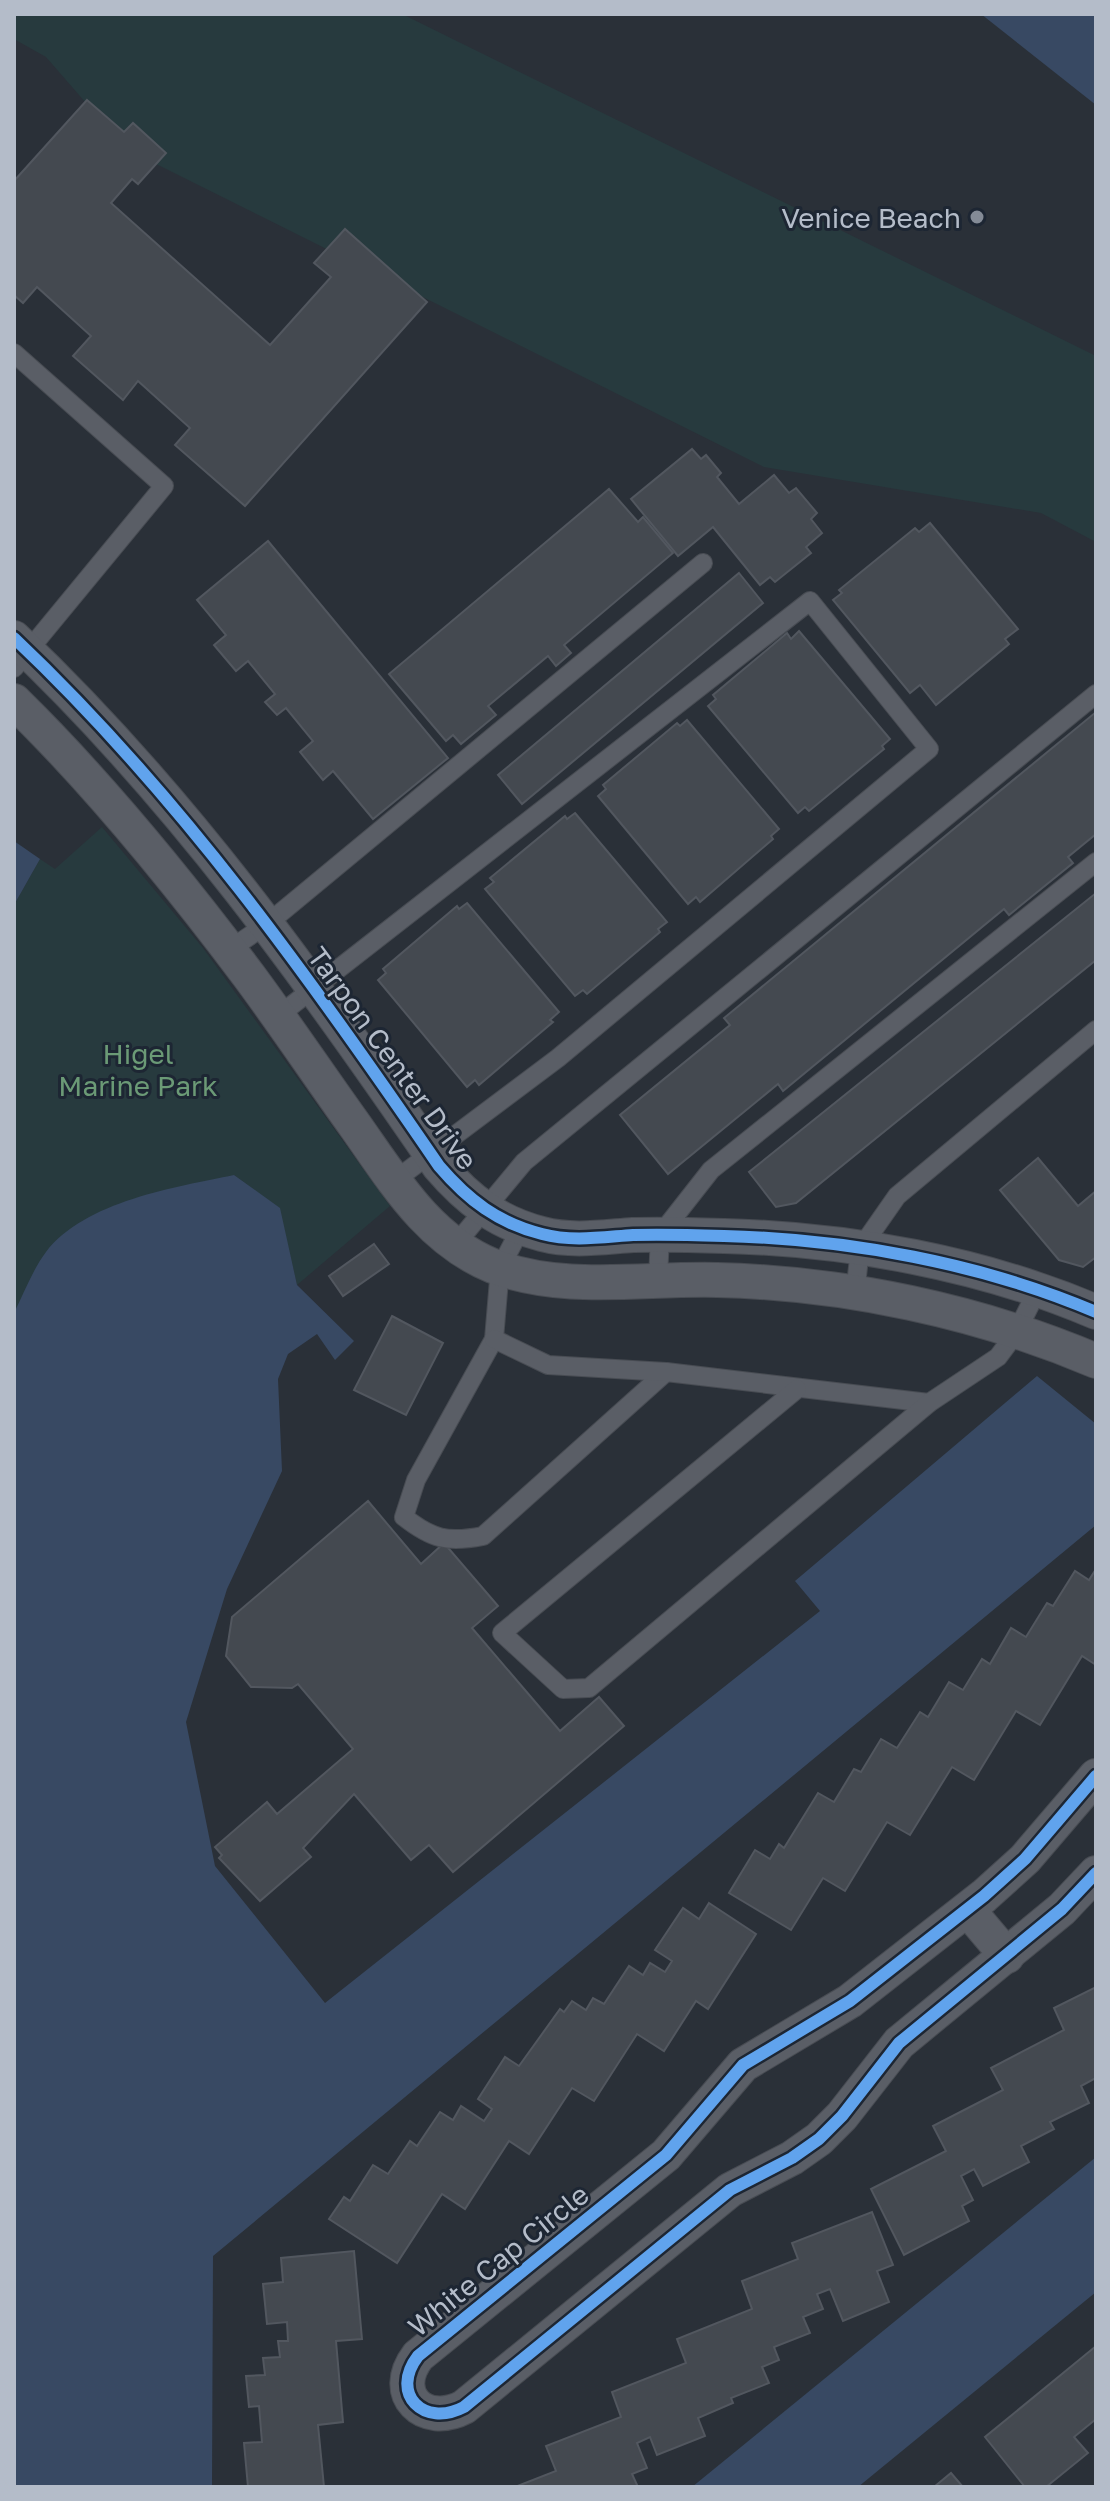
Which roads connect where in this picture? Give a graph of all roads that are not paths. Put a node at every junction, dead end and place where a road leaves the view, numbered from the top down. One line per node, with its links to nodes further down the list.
1 (14, 353): 3 (lane)
2 (703, 563): 7 (lane)
3 (19, 653): 7 (street, Tarpon Center Drive)
4 (1096, 694): 14 (lane)
5 (14, 701): 8 (street)
6 (1096, 862): 16 (lane)
7 (267, 924): 8 (lane); 9 (street, Tarpon Center Drive)
8 (229, 950): 10 (street)
9 (315, 990): 10 (lane); 12 (street, Tarpon Center Drive); 12 (lane)
10 (278, 1016): 13 (street)
11 (1096, 1030): 18 (lane)
12 (432, 1156): 13 (lane); 14 (street, Tarpon Center Drive)
13 (394, 1181): 17 (street)
14 (482, 1209): 15 (street, Tarpon Center Drive); 17 (lane)
15 (521, 1228): 16 (street, Tarpon Center Drive); 19 (lane)
16 (660, 1235): 18 (street, Tarpon Center Drive); 20 (lane)
17 (455, 1245): 19 (street)
18 (860, 1249): 21 (street, Tarpon Center Drive); 22 (lane)
19 (500, 1268): 20 (street); 25 (lane)
20 (658, 1279): 22 (street)
21 (1037, 1291): 23 (street, Tarpon Center Drive); 24 (lane)
22 (855, 1294): 24 (street)
23 (1096, 1312)
24 (1016, 1333): 26 (street); 29 (lane)
25 (494, 1339): 27 (lane); 27 (lane)
26 (1096, 1361)
27 (666, 1372): 28 (lane)
28 (797, 1389): 29 (lane); 29 (lane)
29 (929, 1403)
30 (1096, 1776): 32 (street, White Cap Circle)
31 (1096, 1873): 33 (street, White Cap Circle)
32 (968, 1910): 33 (street); 33 (street, White Cap Circle)
33 (1007, 1956)

